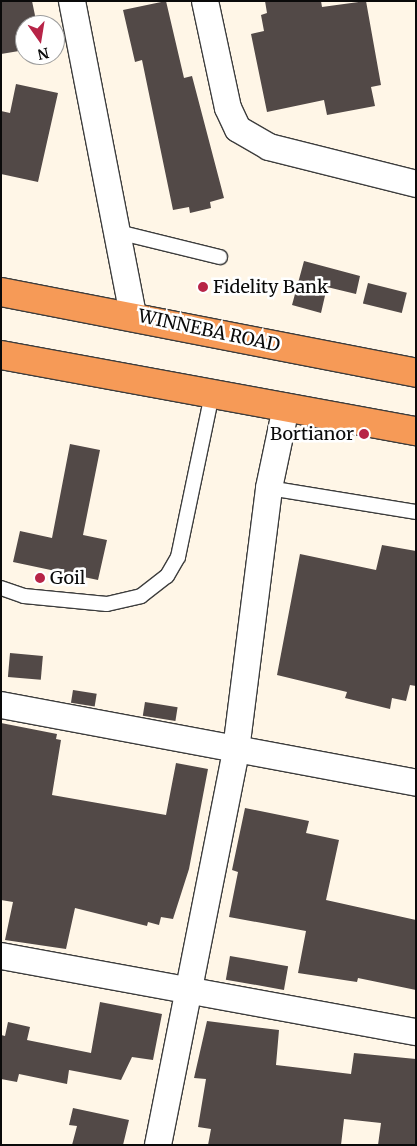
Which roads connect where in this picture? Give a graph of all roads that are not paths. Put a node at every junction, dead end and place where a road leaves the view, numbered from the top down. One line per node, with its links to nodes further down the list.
1 (72, 1): 4 (street)
2 (206, 1): 3 (street)
3 (416, 184)
4 (118, 232): 5 (lane); 7 (street)
5 (220, 257)
6 (1, 292): 7 (highway, WINNEBA ROAD)
7 (133, 315): 9 (highway, WINNEBA ROAD)
8 (1, 355): 10 (highway)
9 (416, 373)
10 (212, 394): 11 (highway); 15 (lane)
11 (286, 408): 12 (highway); 13 (street)
12 (416, 431)
13 (269, 488): 14 (lane); 17 (street)
14 (416, 512)
15 (1, 588)
16 (1, 705): 17 (street)
17 (236, 750): 18 (street); 20 (street)
18 (416, 783)
19 (1, 956): 20 (street)
20 (188, 988): 21 (street); 22 (street)
21 (416, 1032)
22 (158, 1145)

